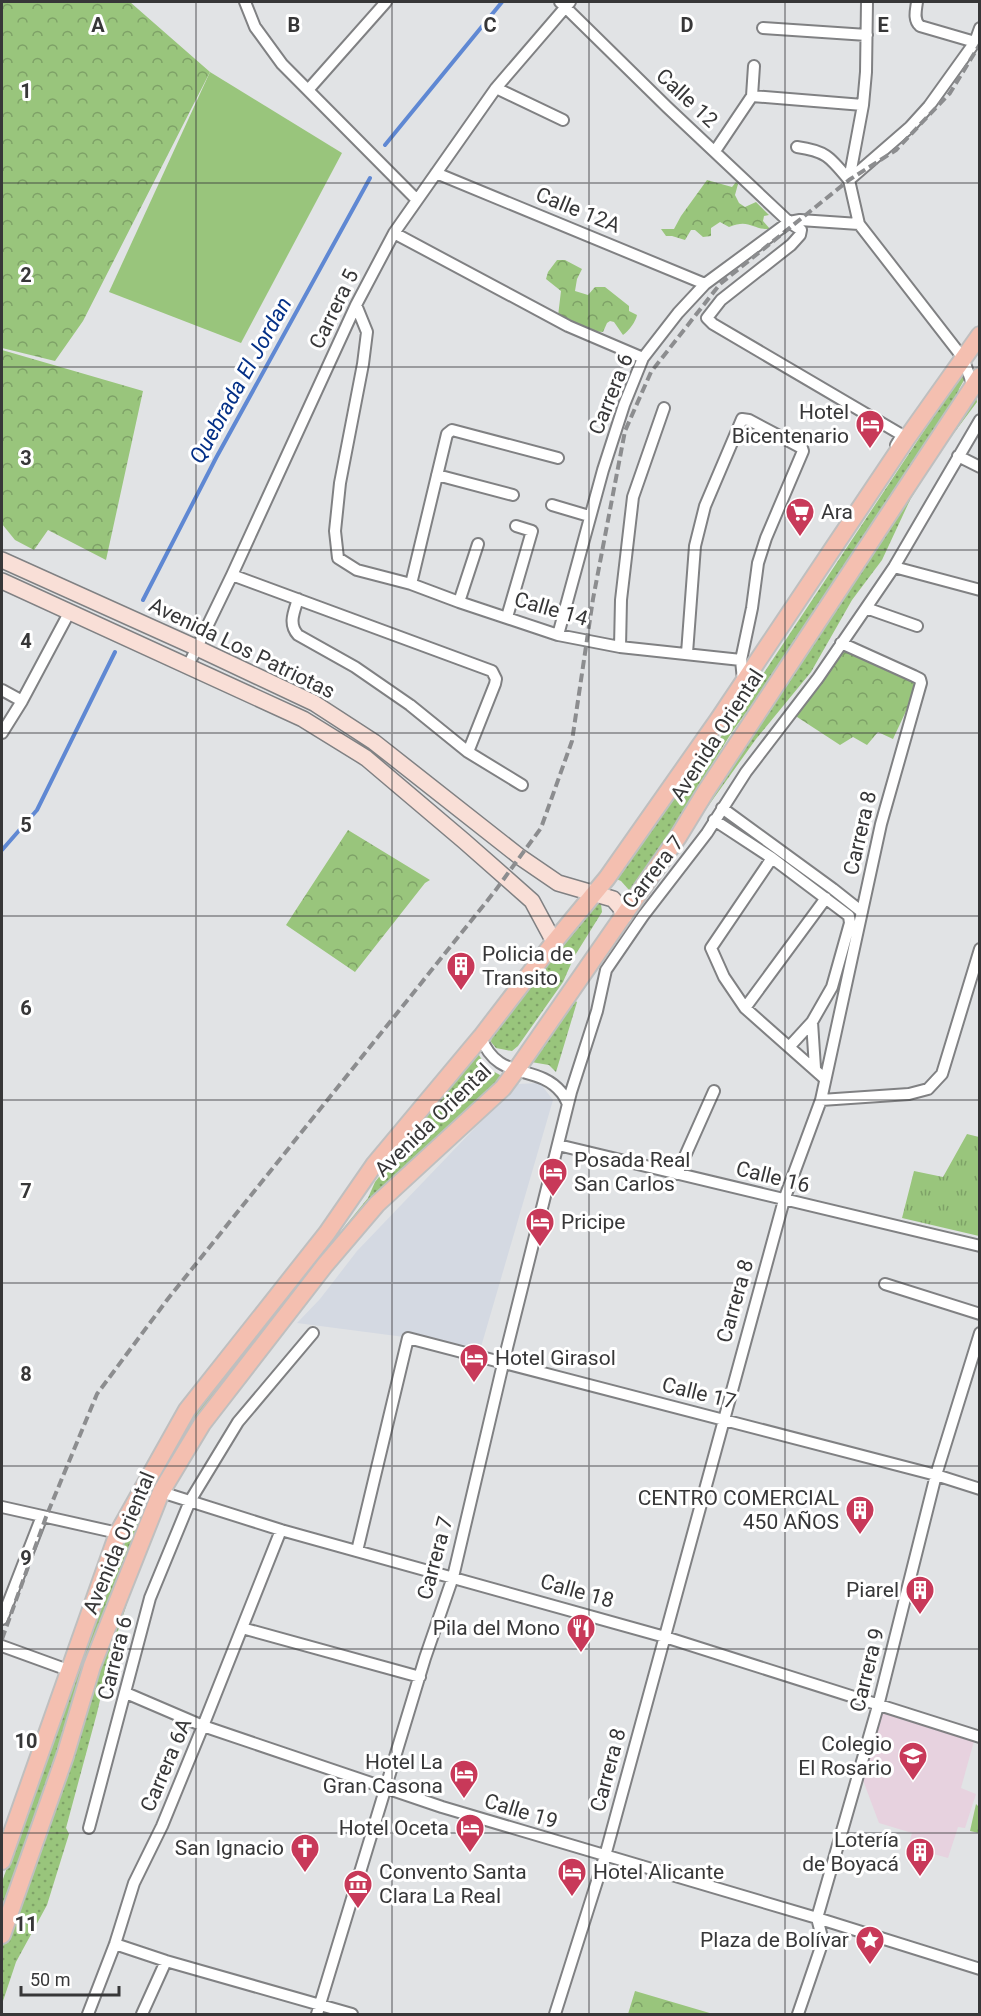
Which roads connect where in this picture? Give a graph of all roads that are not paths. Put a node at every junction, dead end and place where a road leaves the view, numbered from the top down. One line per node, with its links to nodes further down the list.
1 (245, 2): 12 (street)
2 (386, 2): 12 (street)
3 (867, 2): 8 (street)
4 (917, 2): 9 (street)
5 (565, 4): 11 (street, Carrera 5); 17 (street, Calle 12)
6 (763, 28): 8 (street)
7 (980, 28): 9 (street)
8 (867, 35): 14 (street)
9 (975, 42): 19 (street)
10 (754, 66): 13 (street)
11 (496, 88): 15 (street); 18 (street, Carrera 5)
12 (308, 90): 20 (street)
13 (752, 96): 14 (street); 17 (street)
14 (863, 105): 19 (street)
15 (562, 120)
16 (797, 147): 19 (street)
17 (715, 151): 21 (street, Calle 12)
18 (436, 173): 20 (street, Carrera 5); 24 (street, Calle 12A)
19 (849, 180): 22 (street)
20 (416, 199): 23 (street, Carrera 5)
21 (789, 222): 22 (street); 24 (street, Carrera 6); 34 (street)
22 (859, 224): 28 (street)
23 (394, 233): 25 (street, Carrera 5); 27 (street)
24 (705, 284): 27 (street, Carrera 6)
25 (356, 305): 44 (street, Carrera 5); 46 (street, Calle 14)
26 (980, 335): 28 (main road, Avenida Oriental)
27 (643, 358): 39 (street, Carrera 6)
28 (963, 358): 29 (street); 34 (main road, Avenida Oriental)
29 (976, 381): 75 (main road, Avenida Oriental)
30 (664, 408): 59 (street)
31 (980, 420): 32 (street)
32 (958, 456): 35 (street); 43 (street)
33 (558, 458): 36 (street)
34 (891, 463): 63 (main road, Avenida Oriental)
35 (980, 467)
36 (437, 475): 37 (street); 46 (street)
37 (513, 495)
38 (552, 505): 39 (street)
39 (589, 516): 56 (street, Carrera 6)
40 (516, 526): 53 (street)
41 (478, 544): 49 (street)
42 (2, 562): 50 (main road, Avenida Los Patriotas)
43 (894, 567): 47 (street); 51 (street, Carrera 7)
44 (232, 575): 48 (street); 58 (street, Carrera 5)
45 (2, 581): 52 (main road, Avenida Los Patriotas)
46 (411, 584): 49 (street, Calle 14)
47 (980, 590)
48 (298, 599): 67 (street); 67 (street)
49 (459, 602): 53 (street, Calle 14)
50 (97, 603): 54 (main road); 58 (main road, Avenida Los Patriotas)
51 (866, 608): 55 (street); 57 (street, Carrera 7)
52 (69, 613): 54 (main road, Avenida Los Patriotas); 65 (street)
53 (507, 617): 56 (street, Calle 14)
54 (88, 621): 62 (main road, Avenida Los Patriotas)
55 (917, 626)
56 (558, 635): 59 (street, Calle 14)
57 (841, 643): 69 (street, Carrera 7); 74 (street, Carrera 8)
58 (195, 647): 62 (street, Carrera 5); 72 (main road, Avenida Los Patriotas)
59 (620, 647): 60 (street, Calle 14)
60 (687, 653): 61 (street, Calle 14); 61 (street)
61 (741, 660): 63 (street)
62 (188, 666): 77 (main road, Avenida Los Patriotas)
63 (743, 680): 72 (main road, Avenida Oriental)
64 (2, 690): 65 (street)
65 (22, 701): 66 (street)
66 (2, 733)
67 (468, 752): 68 (street)
68 (522, 785)
69 (722, 808): 70 (street, Carrera 7); 74 (street)
70 (714, 820): 71 (street); 76 (street, Carrera 7)
71 (772, 858): 73 (street); 79 (street)
72 (592, 895): 75 (main road, Avenida Los Patriotas); 77 (main road, Avenida Oriental)
73 (825, 898): 79 (street); 80 (street)
74 (862, 912): 85 (street, Carrera 8)
75 (624, 916): 76 (street); 84 (main road, Avenida Oriental)
76 (625, 940): 88 (street, Carrera 7)
77 (554, 942): 81 (main road, Avenida Oriental)
78 (980, 949): 87 (street)
79 (745, 1008): 82 (street)
80 (812, 1022): 82 (street); 83 (street)
81 (482, 1037): 84 (street); 92 (main road, Avenida Oriental)
82 (790, 1046): 83 (street)
83 (815, 1068): 85 (street)
84 (517, 1069): 88 (street); 93 (main road, Avenida Oriental)
85 (824, 1078): 87 (street, Carrera 8)
86 (714, 1091): 90 (street)
87 (821, 1100): 91 (street, Carrera 8)
88 (568, 1104): 89 (street, Carrera 7)
89 (558, 1145): 90 (street, Calle 16); 99 (street, Carrera 7)
90 (677, 1174): 91 (street, Calle 16)
91 (784, 1200): 94 (street, Calle 16); 100 (street, Carrera 8)
92 (327, 1233): 93 (main road); 108 (main road, Avenida Oriental)
93 (341, 1246): 103 (main road, Avenida Oriental)
94 (980, 1246)
95 (885, 1284): 96 (street)
96 (980, 1314)
97 (313, 1333): 104 (street)
98 (980, 1333): 101 (street, Carrera 9)
99 (503, 1364): 100 (street, Calle 17); 109 (street, Calle 17); 110 (street, Carrera 7)
100 (722, 1419): 101 (street, Calle 17); 113 (street, Carrera 8)
101 (936, 1475): 102 (street, Calle 17); 118 (street, Carrera 9)
102 (980, 1490)
103 (161, 1492): 104 (street, Calle 18); 126 (main road, Avenida Oriental)
104 (190, 1501): 107 (street, Calle 18); 117 (street, Carrera 6)
105 (2, 1507): 106 (street)
106 (42, 1516): 108 (street); 111 (street)
107 (281, 1530): 109 (street, Calle 18); 112 (street, Carrera 6A)
108 (118, 1533): 115 (main road, Avenida Oriental)
109 (357, 1551): 110 (street, Calle 18)
110 (453, 1577): 113 (street, Calle 18); 116 (street, Carrera 7)
111 (2, 1619)
112 (242, 1628): 116 (street); 119 (street, Carrera 6A)
113 (665, 1637): 118 (street, Calle 18); 123 (street, Carrera 8)
114 (2, 1646): 115 (street)
115 (68, 1670): 124 (main road, Avenida Oriental)
116 (420, 1677): 121 (street, Carrera 7)
117 (126, 1693): 119 (street, Calle 19); 122 (street, Carrera 6)
118 (878, 1706): 120 (street, Calle 18); 125 (street, Carrera 9)
119 (203, 1726): 121 (street, Calle 19); 127 (street, Carrera 6A)
120 (980, 1737)
121 (386, 1787): 123 (street, Calle 19); 130 (street, Carrera 7)
122 (89, 1828)
123 (604, 1856): 125 (street, Calle 19); 134 (street, Carrera 8)
124 (2, 1861)
125 (817, 1918): 129 (street, Calle 19); 135 (street, Carrera 9)
126 (2, 1935)
127 (115, 1944): 128 (street); 131 (street, Carrera 6A)
128 (166, 1961): 130 (street); 132 (street)
129 (980, 1969)
130 (319, 2010): 133 (street)
131 (88, 2014)
132 (142, 2014)
133 (352, 2014)
134 (555, 2014)
135 (798, 2014)

